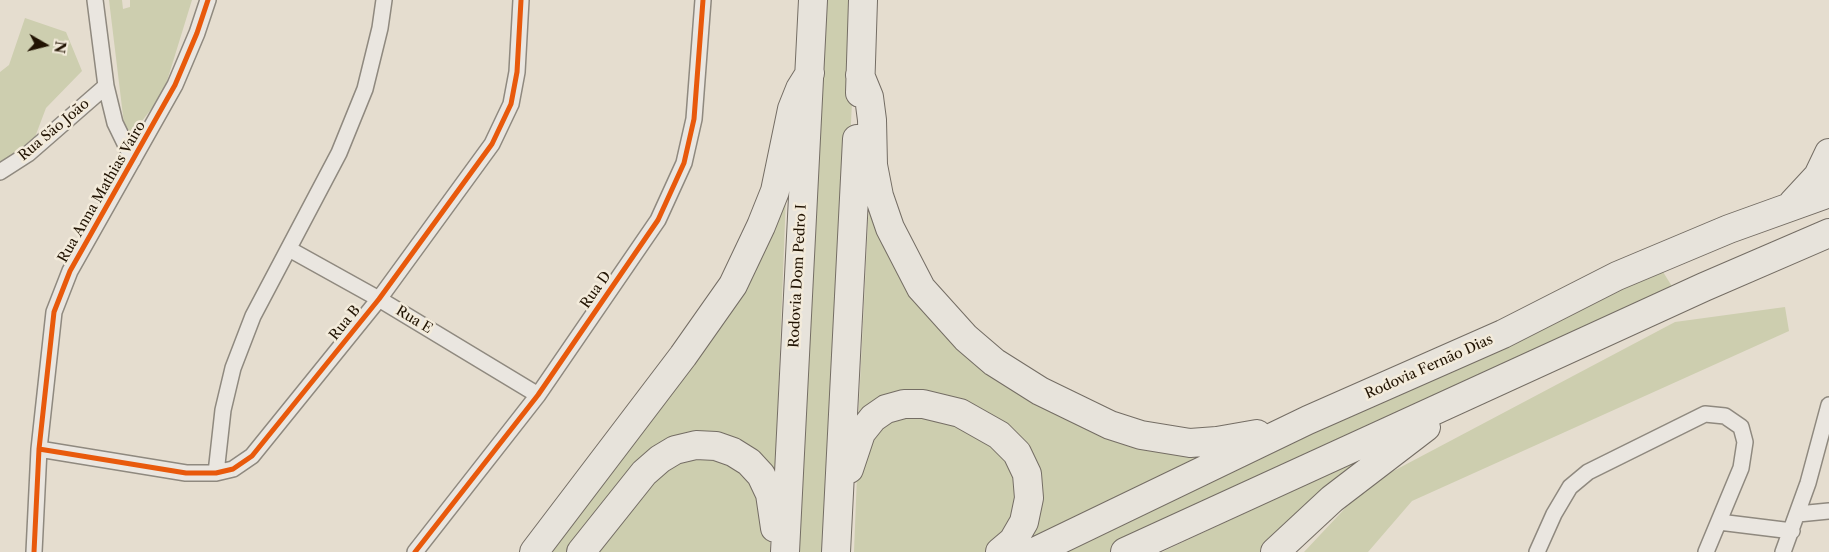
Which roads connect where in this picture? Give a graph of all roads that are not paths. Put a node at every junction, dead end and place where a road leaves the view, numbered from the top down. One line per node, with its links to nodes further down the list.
1 (95, 0): 10 (street)
2 (208, 0): 12 (street, Rua Anna Mathias Vairo)
3 (384, 0): 17 (street)
4 (521, 0): 18 (street, Rua B)
5 (703, 0): 19 (street, Rua D)
6 (813, 0): 8 (highway, Rodovia Dom Pedro I)
7 (864, 0): 9 (highway)
8 (810, 73): 32 (highway); 35 (highway, Rodovia Dom Pedro I)
9 (860, 75): 22 (highway); 25 (highway)
10 (106, 86): 12 (street); 13 (street, Rua São João)
11 (1829, 152): 15 (highway)
12 (133, 160): 23 (street, Rua Anna Mathias Vairo)
13 (0, 172)
14 (1829, 193): 15 (highway, Rodovia Fernão Dias)
15 (1790, 206): 22 (highway, Rodovia Fernão Dias)
16 (1829, 233): 20 (highway)
17 (289, 249): 18 (street, Rua E); 24 (street)
18 (379, 299): 19 (street, Rua E); 24 (street, Rua B)
19 (538, 395): 31 (street, Rua D)
20 (1470, 395): 39 (highway); 40 (highway)
21 (1829, 405): 27 (street)
22 (1308, 420): 38 (highway, Rodovia Fernão Dias)
23 (39, 449): 24 (street, Rua B); 30 (street, Rua Anna Mathias Vairo)
24 (216, 473)
25 (838, 504): 36 (highway); 37 (highway)
26 (1829, 512): 27 (street)
27 (1798, 514): 29 (street)
28 (1719, 522): 29 (street); 41 (street); 42 (street)
29 (1792, 531): 43 (street)
30 (34, 552)
31 (415, 552)
32 (534, 552)
33 (581, 552): 34 (highway)
34 (778, 552)
35 (785, 552)
36 (836, 552)
37 (1000, 552)
38 (1034, 552)
39 (1125, 552)
40 (1275, 552)
41 (1537, 552)
42 (1706, 552)
43 (1783, 552)

